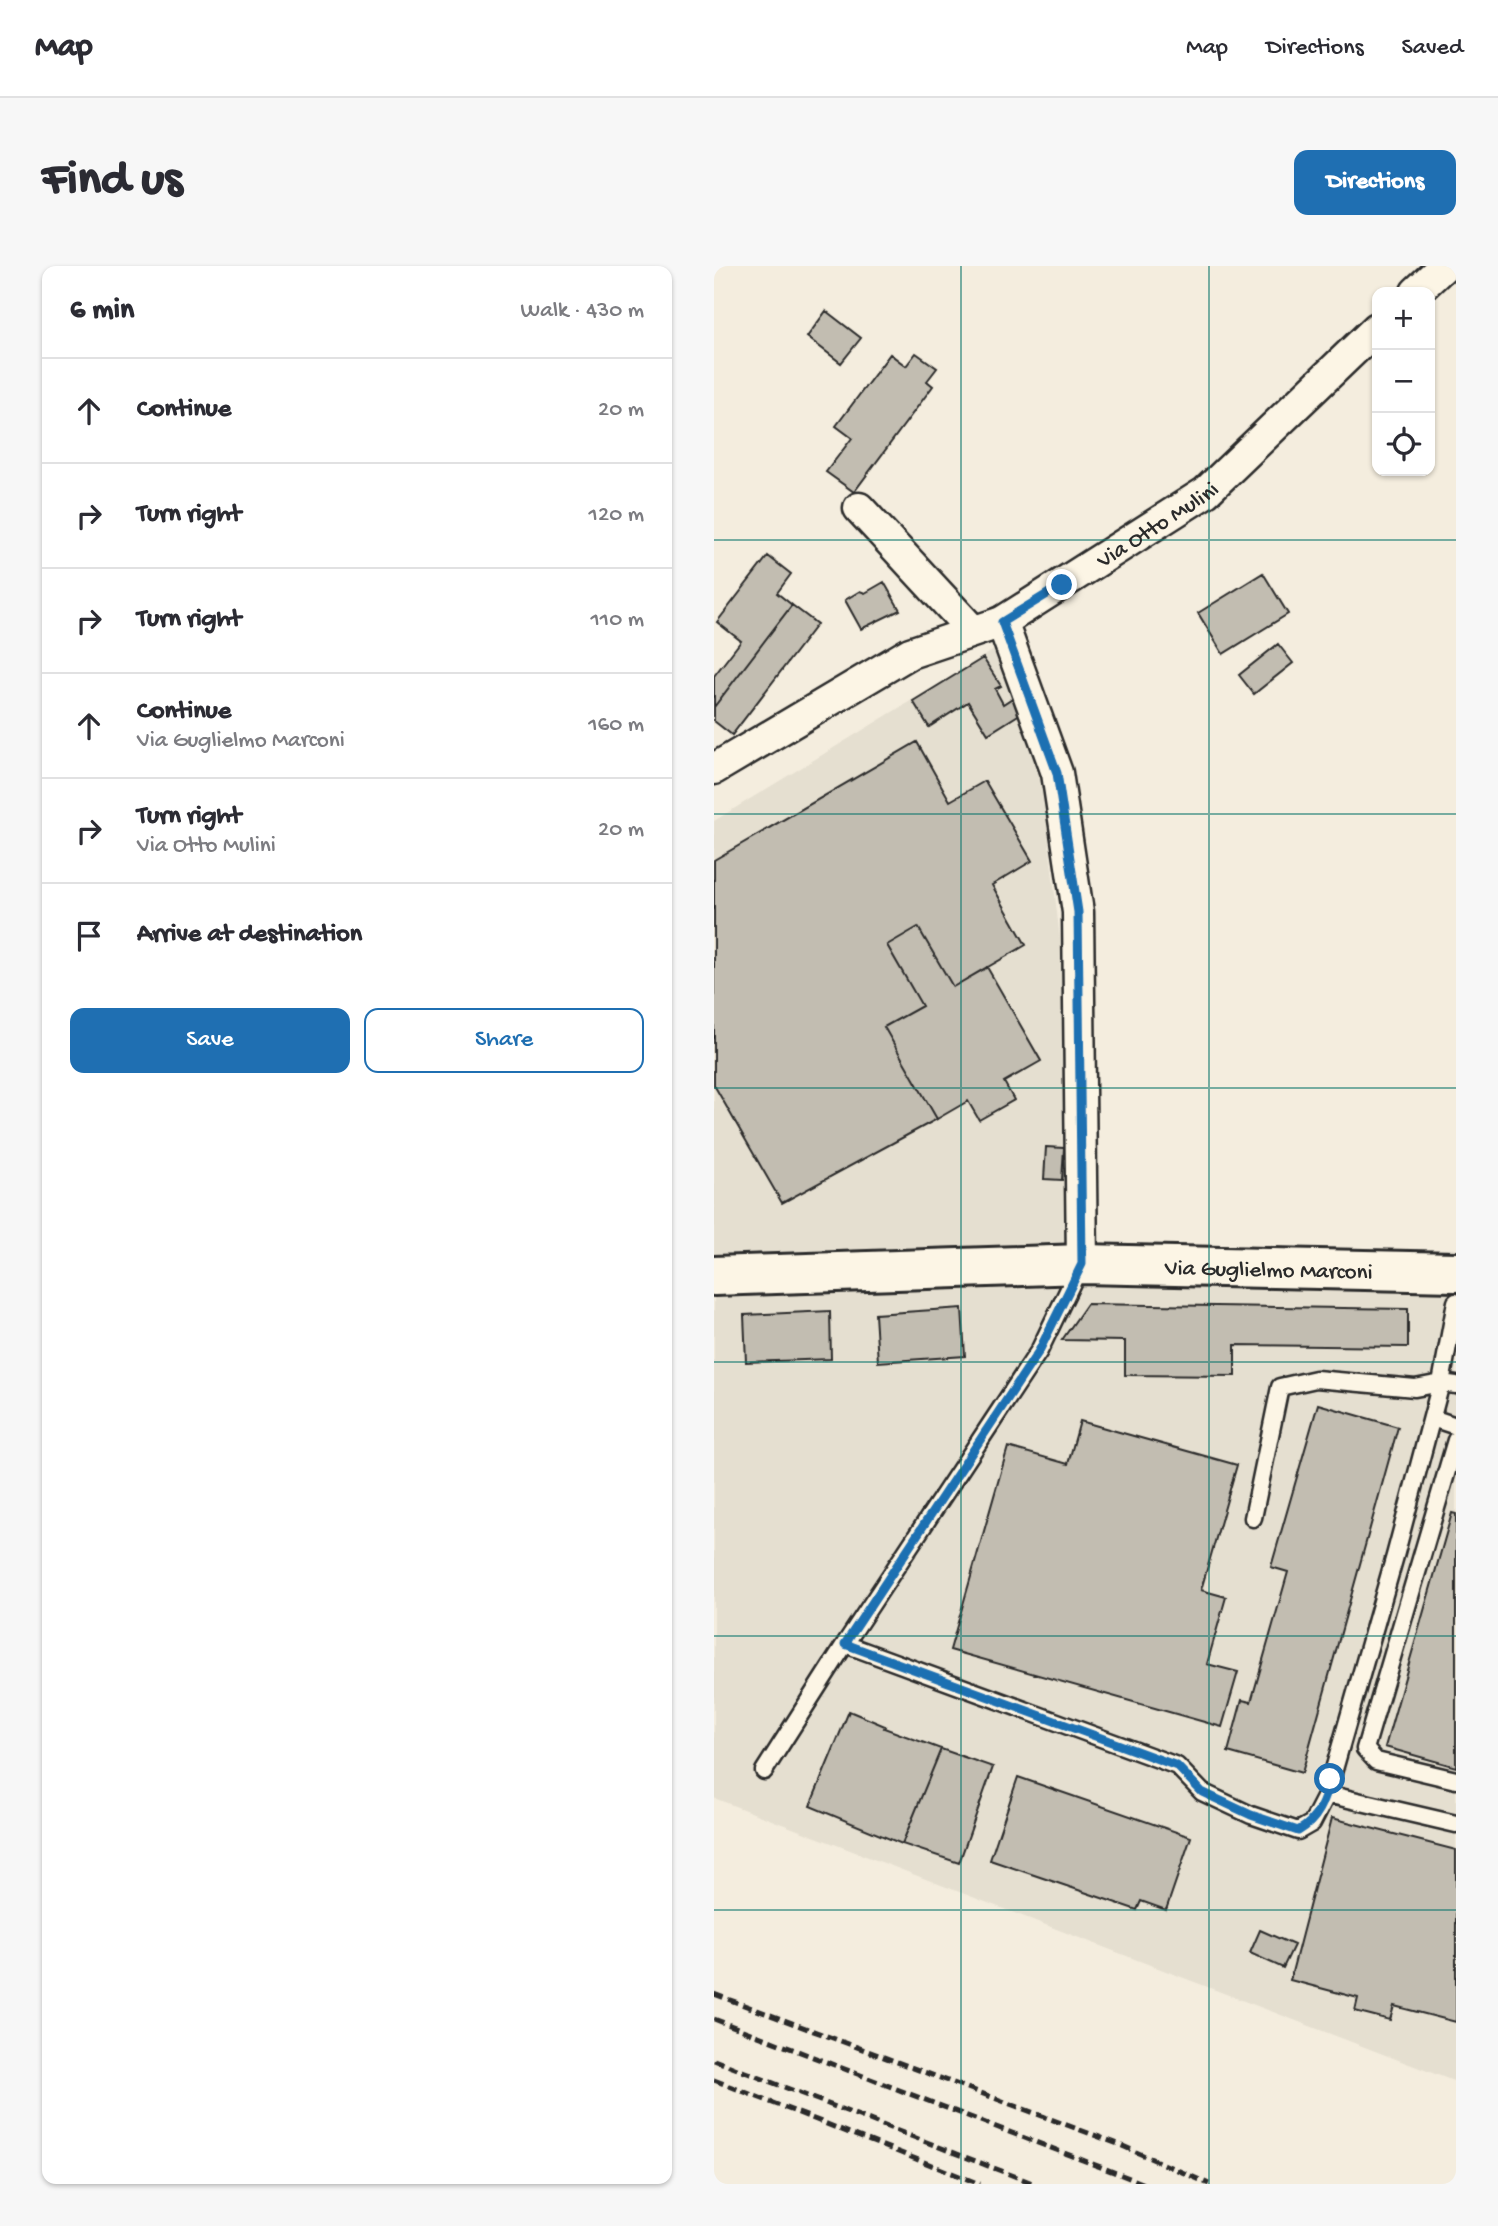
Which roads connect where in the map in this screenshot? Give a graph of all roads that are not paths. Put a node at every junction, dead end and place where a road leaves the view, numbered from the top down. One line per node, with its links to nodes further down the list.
1 (1444, 266): 2 (street)
2 (1421, 287)
3 (1372, 333): 5 (street, Via Otto Mulini)
4 (859, 508): 6 (street)
5 (1002, 622): 6 (street, Via Otto Mulini); 8 (street)
6 (973, 631): 7 (street, Via Otto Mulini)
7 (714, 769)
8 (1082, 1264): 9 (street, Via Guglielmo Marconi); 10 (street, Via Guglielmo Marconi); 17 (lane)
9 (1456, 1272)
10 (714, 1276)
11 (1456, 1302): 12 (lane)
12 (1448, 1384): 13 (lane); 16 (lane)
13 (1432, 1418): 14 (lane); 20 (lane)
14 (1456, 1426)
15 (1456, 1440): 19 (lane)
16 (1253, 1518)
17 (845, 1644): 18 (lane); 20 (lane)
18 (764, 1771)
19 (1456, 1780)
20 (1327, 1794): 21 (lane)
21 (1456, 1824)

